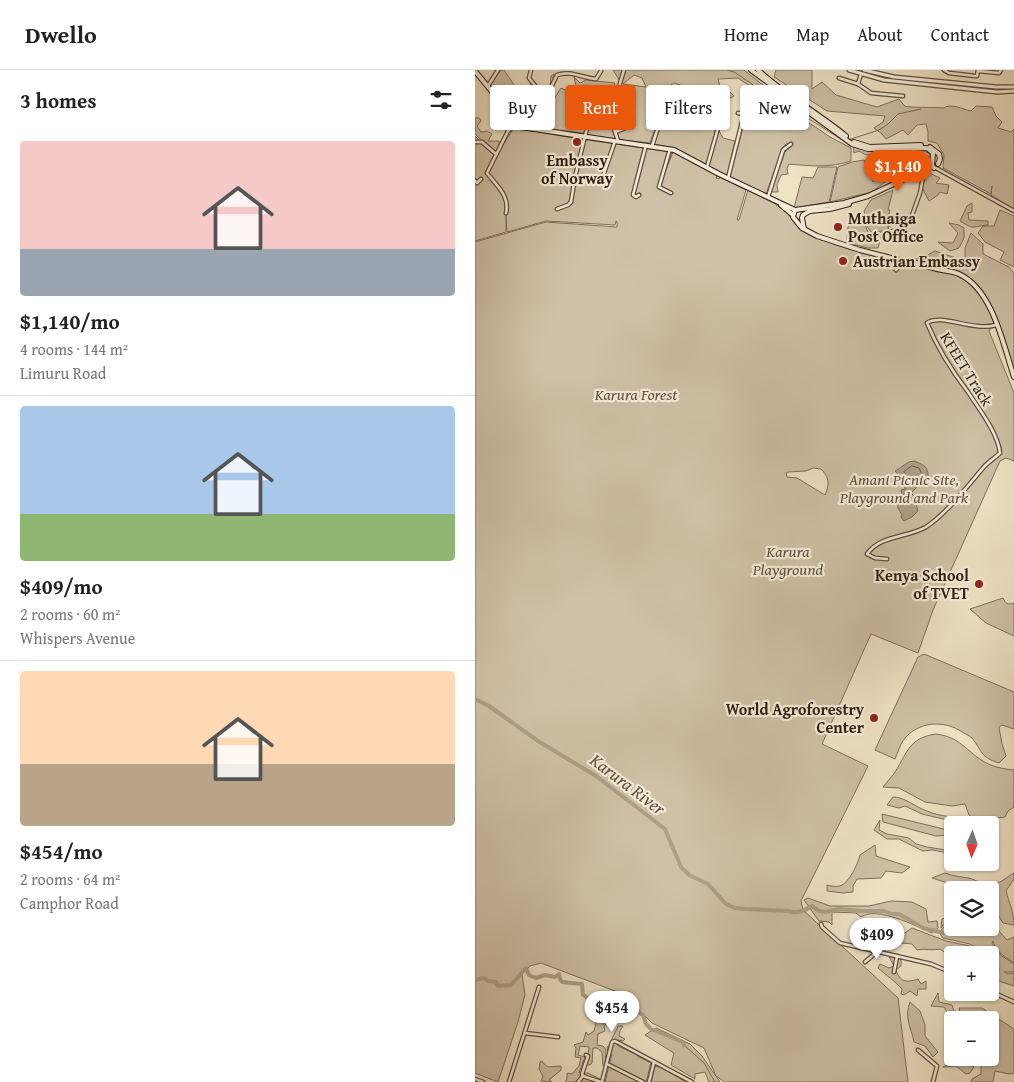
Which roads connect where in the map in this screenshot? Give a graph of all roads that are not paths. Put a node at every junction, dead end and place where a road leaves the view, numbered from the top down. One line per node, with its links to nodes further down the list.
1 (499, 70): 18 (street)
2 (531, 70): 16 (street)
3 (623, 70): 30 (street)
4 (751, 70): 32 (main road)
5 (758, 70): 32 (main road)
6 (849, 70): 13 (street)
7 (864, 70): 19 (street)
8 (944, 70): 12 (street)
9 (1001, 70): 12 (street)
10 (475, 71): 18 (main road)
11 (601, 71): 17 (street)
12 (978, 71)
13 (861, 74): 15 (street); 21 (street)
14 (839, 78): 15 (street)
15 (858, 84): 22 (street)
16 (535, 85)
17 (552, 85)
18 (487, 86): 20 (main road)
19 (1014, 87)
20 (490, 90)
21 (1014, 92)
22 (903, 96)
23 (738, 113): 44 (street)
24 (510, 130): 39 (street)
25 (538, 130): 31 (main road)
26 (587, 130): 31 (street)
27 (620, 130): 30 (street)
28 (657, 130): 37 (street)
29 (717, 130): 41 (street)
30 (615, 132): 33 (street)
31 (585, 137): 33 (main road); 51 (street)
32 (847, 139): 40 (main road)
33 (616, 141): 36 (main road); 46 (street)
34 (475, 142): 39 (street)
35 (791, 144): 49 (street)
36 (646, 145): 37 (main road); 48 (street)
37 (652, 146): 38 (main road)
38 (670, 149): 41 (main road); 47 (street)
39 (496, 154): 54 (street)
40 (935, 166): 42 (main road); 52 (main road); 53 (street)
41 (707, 168): 44 (main road)
42 (924, 172): 56 (main road); 57 (street)
43 (481, 178): 45 (street)
44 (728, 178): 49 (main road)
45 (475, 181)
46 (601, 182)
47 (671, 193)
48 (639, 195)
49 (767, 197): 50 (main road)
50 (778, 202): 52 (main road); 55 (main road)
51 (557, 209)
52 (797, 210): 55 (main road); 56 (main road)
53 (1014, 211)
54 (506, 213)
55 (794, 217): 56 (main road); 58 (main road)
56 (803, 217): 58 (main road)
57 (890, 228)
58 (806, 231): 59 (main road)
59 (903, 261): 60 (street); 61 (main road)
60 (896, 270)
61 (996, 325): 62 (main road); 63 (street, KFEET Track)
62 (1014, 377)
63 (887, 558)
64 (821, 924): 66 (street)
65 (878, 928): 66 (street)
66 (872, 950): 67 (street)
67 (878, 951): 68 (street); 69 (street)
68 (897, 956): 70 (street); 71 (street)
69 (865, 962)
70 (944, 969)
71 (894, 972)
72 (539, 987): 75 (street)
73 (999, 995): 74 (street)
74 (1014, 1002)
75 (525, 1034): 76 (street); 84 (street)
76 (558, 1037)
77 (918, 1050): 90 (street)
78 (586, 1055): 81 (street)
79 (654, 1062): 80 (street); 88 (street); 89 (street)
80 (607, 1064): 86 (street); 87 (street)
81 (583, 1076): 85 (street); 86 (street)
82 (475, 1079): 83 (street)
83 (483, 1082)
84 (509, 1082)
85 (579, 1082)
86 (602, 1082)
87 (643, 1082)
88 (649, 1082)
89 (691, 1082)
90 (933, 1082)

